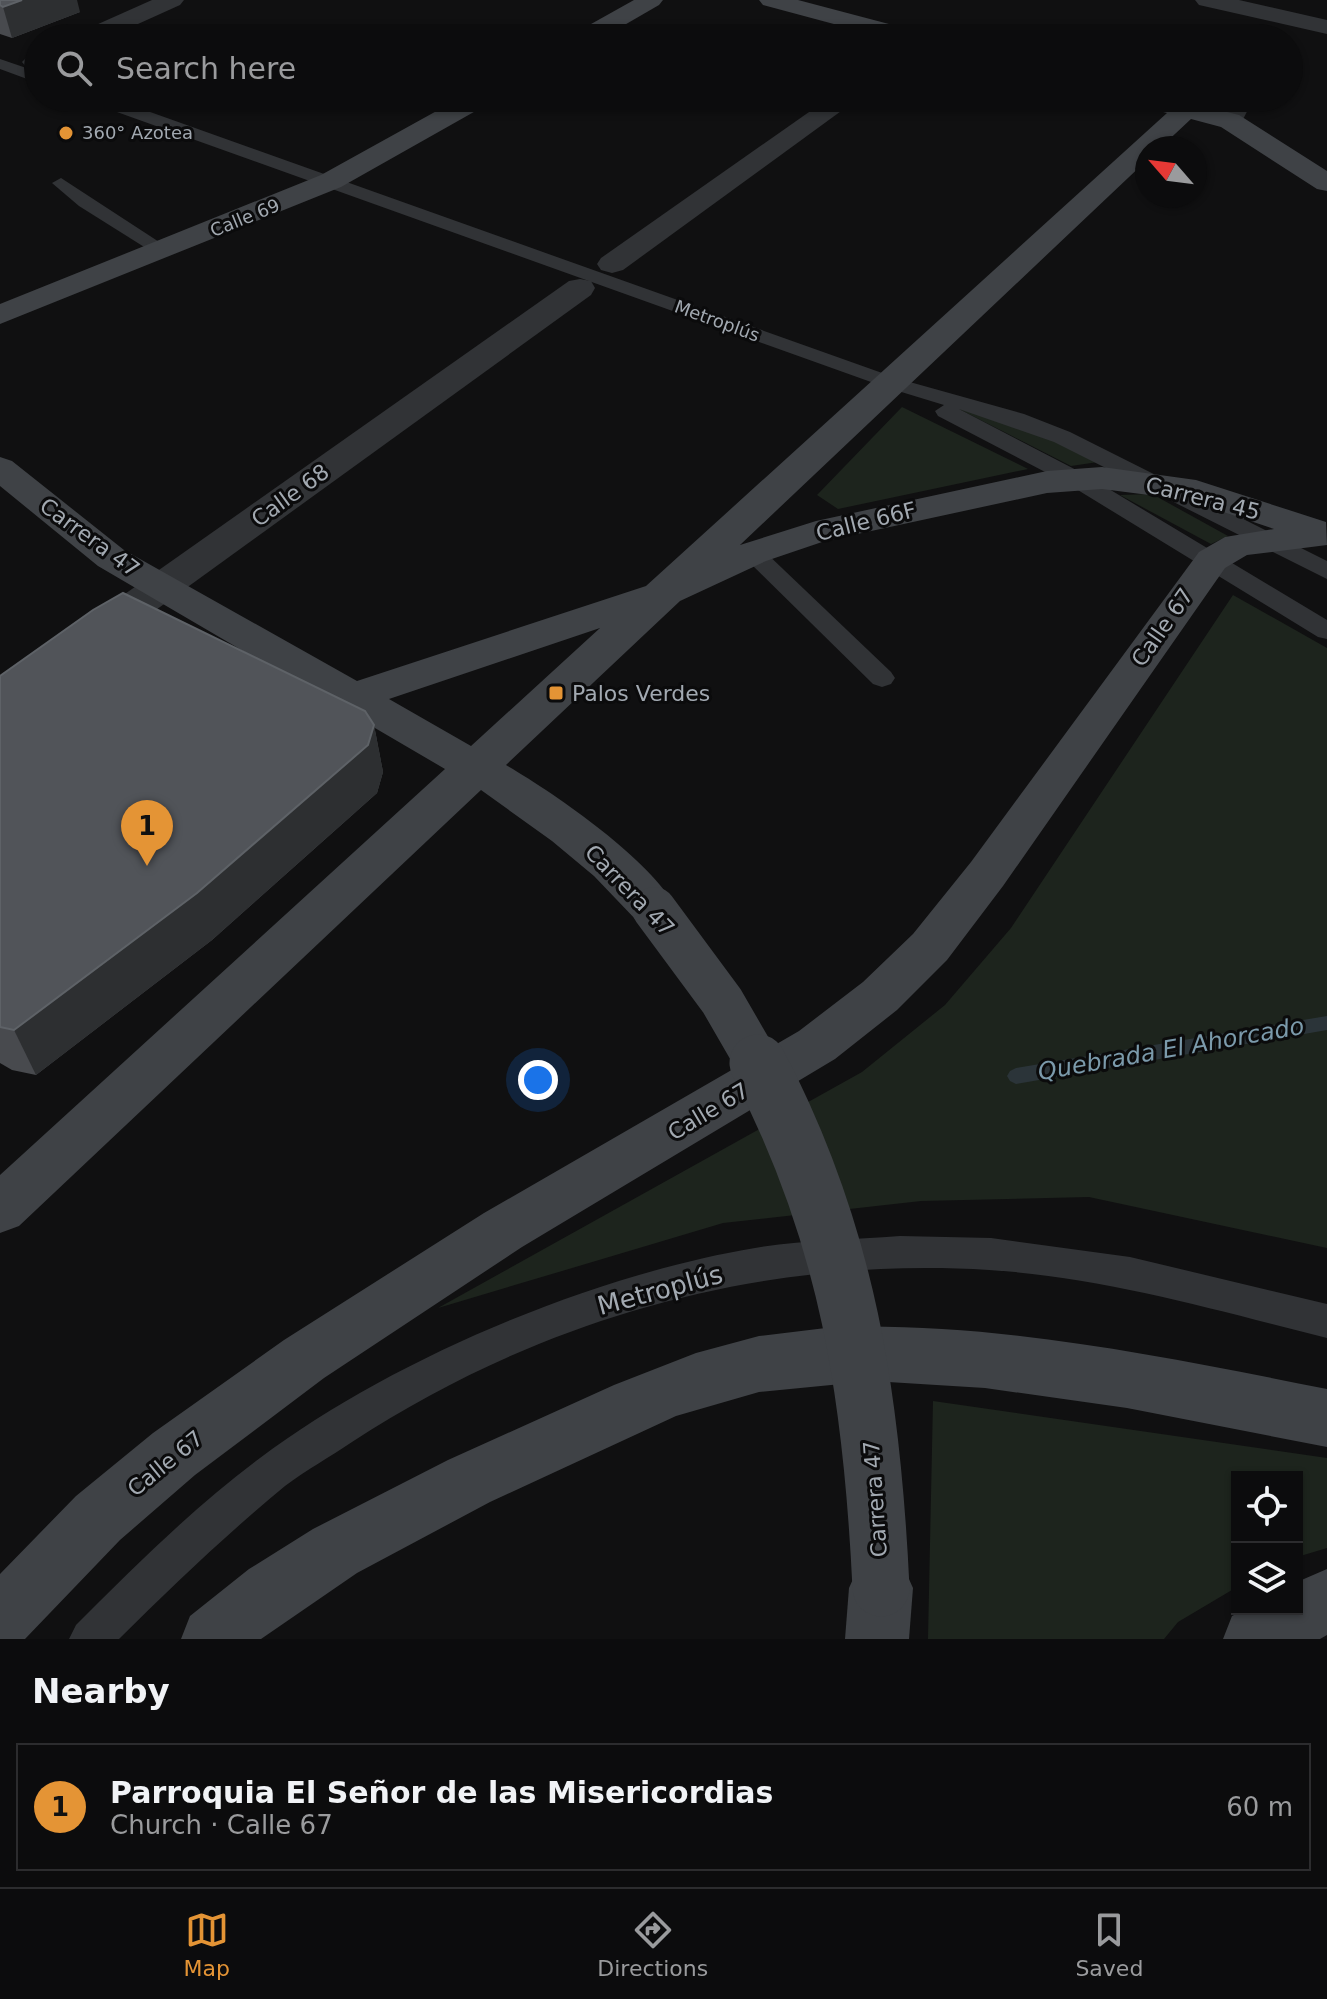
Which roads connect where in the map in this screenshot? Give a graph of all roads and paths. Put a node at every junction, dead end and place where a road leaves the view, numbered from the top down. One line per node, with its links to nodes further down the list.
1 (172, 0): 5 (street)
2 (651, 0): 6 (street)
3 (771, 0): 7 (street)
4 (1207, 0): 8 (street)
5 (118, 24)
6 (609, 24)
7 (861, 24)
8 (1327, 29): 9 (street)
9 (1303, 39)
10 (0, 64): 11 (lane)
11 (24, 65)
12 (135, 112): 17 (lane, Metroplús)
13 (454, 112): 17 (street, Calle 69)
14 (826, 112): 21 (street)
15 (1183, 112): 24 (street)
16 (1238, 112): 19 (street)
17 (331, 181): 20 (street, Calle 69); 24 (lane, Metroplús)
18 (61, 183): 20 (lane)
19 (1327, 183)
20 (164, 251): 23 (street, Calle 69)
21 (612, 264)
22 (580, 288): 33 (street, Calle 68)
23 (0, 315)
24 (892, 383): 26 (lane); 27 (lane, Metroplús); 34 (street)
25 (0, 468): 33 (street, Carrera 47)
26 (1076, 479): 27 (street, Carrera 45); 30 (street, Calle 66F); 31 (lane)
27 (1155, 483): 28 (street, Carrera 45); 29 (lane, Metroplús)
28 (1327, 534): 29 (street, Calle 67)
29 (1264, 540): 31 (street, Calle 67); 32 (lane, Metroplús)
30 (753, 553): 34 (street, Calle 66F); 36 (lane)
31 (1212, 560): 35 (lane); 45 (street, Calle 67)
32 (1327, 571)
33 (160, 587): 37 (street, Carrera 47); 38 (street, Calle 68)
34 (666, 593): 37 (street); 39 (street)
35 (1327, 631)
36 (882, 678)
37 (352, 697): 39 (street, Carrera 47)
38 (0, 702)
39 (477, 768): 40 (street); 44 (street, Carrera 47, bridge)
40 (0, 1209)
41 (1327, 1321): 46 (lane, Metroplús)
42 (1327, 1418): 47 (street)
43 (1327, 1601): 48 (street)
44 (879, 1613)
45 (0, 1619)
46 (90, 1639)
47 (213, 1639)
48 (1255, 1639)

